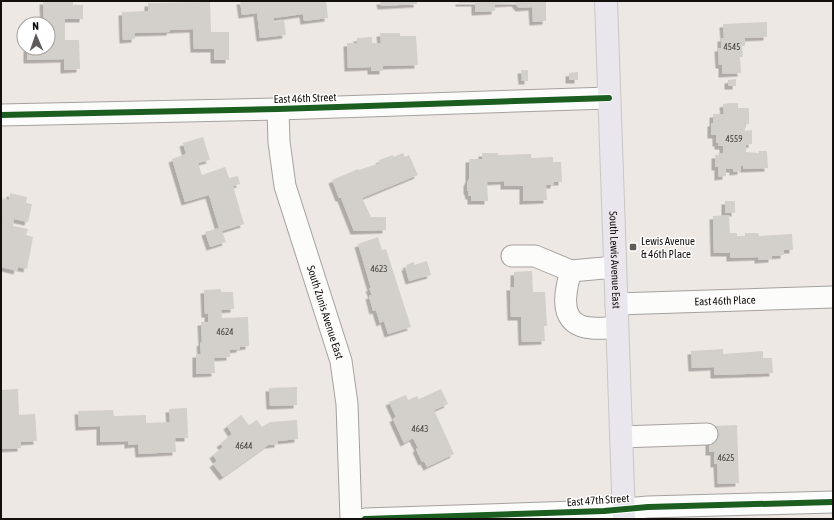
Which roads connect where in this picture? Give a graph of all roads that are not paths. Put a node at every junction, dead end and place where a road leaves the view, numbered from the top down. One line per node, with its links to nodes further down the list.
1 (606, 1): 2 (main road, South Lewis Avenue East)
2 (609, 98): 3 (street, East 46th Street); 6 (main road, South Lewis Avenue East)
3 (278, 109): 4 (street, East 46th Street); 15 (street, South Zunis Avenue East)
4 (1, 115)
5 (512, 256): 7 (street)
6 (615, 267): 7 (street); 9 (main road, South Lewis Avenue East)
7 (572, 271): 10 (street)
8 (833, 297): 9 (street, East 46th Place)
9 (616, 304): 10 (main road, South Lewis Avenue East)
10 (617, 327): 12 (main road, South Lewis Avenue East)
11 (707, 434): 12 (street)
12 (621, 437): 14 (main road, South Lewis Avenue East)
13 (833, 502): 14 (street, East 47th Street)
14 (624, 514): 16 (street, East 47th Street)
15 (351, 519)
16 (364, 519)

